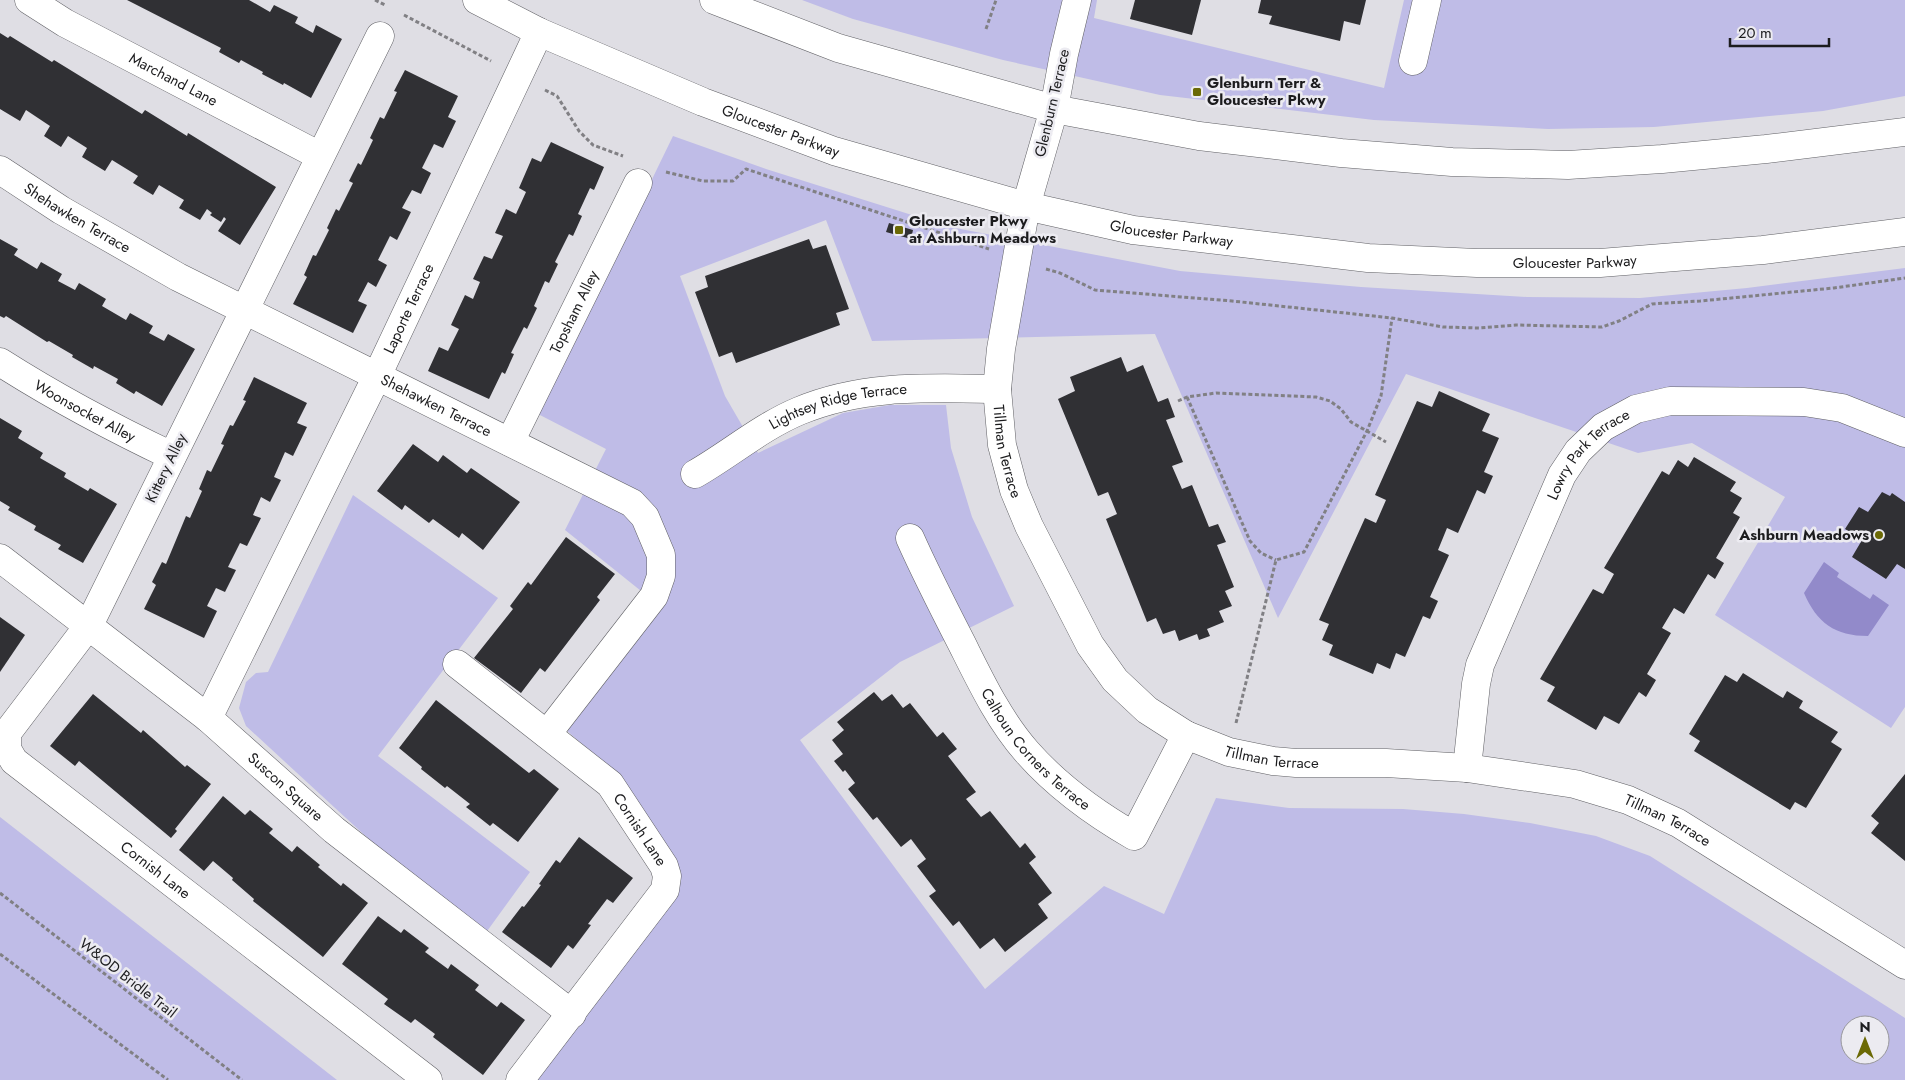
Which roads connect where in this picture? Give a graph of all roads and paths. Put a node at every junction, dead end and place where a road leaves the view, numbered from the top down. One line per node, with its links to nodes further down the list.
1 (29, 0): 17 (street, Marchand Lane)
2 (375, 0): 8 (path)
3 (477, 0): 11 (street, Gloucester Parkway)
4 (714, 0): 15 (street)
5 (996, 0): 10 (path)
6 (1077, 0): 15 (street, Glenburn Terrace)
7 (1427, 0): 13 (street)
8 (393, 9)
9 (402, 14): 14 (path)
10 (986, 29)
11 (540, 32): 14 (street, Laporte Terrace); 20 (street, Gloucester Parkway)
12 (380, 36): 17 (street)
13 (1412, 61)
14 (519, 76): 25 (street, Laporte Terrace)
15 (1054, 109): 16 (street); 20 (street, Glenburn Terrace)
16 (1905, 132)
17 (320, 156): 22 (street)
18 (0, 170): 22 (street, Shehawken Terrace)
19 (638, 183): 31 (street, Topsham Alley)
20 (1026, 206): 21 (street, Gloucester Parkway); 26 (street, Tillman Terrace)
21 (1905, 232)
22 (244, 311): 25 (street, Shehawken Terrace); 33 (street, Kittery Alley)
23 (1392, 318): 29 (path)
24 (0, 362): 33 (street, Woonsocket Alley)
25 (377, 376): 31 (street, Shehawken Terrace); 40 (street, Laporte Terrace)
26 (998, 389): 34 (street, Lightsey Ridge Terrace); 42 (street, Tillman Terrace)
27 (1187, 398): 28 (path); 29 (path); 37 (path)
28 (1178, 401)
29 (1367, 431): 32 (path); 37 (path)
30 (1905, 433): 44 (street, Lowry Park Terrace)
31 (510, 442): 41 (street, Shehawken Terrace)
32 (1386, 442)
33 (172, 456): 38 (street, Kittery Alley)
34 (695, 474)
35 (910, 538): 42 (street, Calhoun Corners Terrace)
36 (0, 558): 38 (street, Suscon Square)
37 (1276, 560): 43 (path)
38 (89, 625): 40 (street, Suscon Square); 51 (street, Cornish Lane)
39 (457, 664): 41 (street, Cornish Lane)
40 (208, 718): 48 (street, Suscon Square)
41 (547, 734): 48 (street, Cornish Lane)
42 (1186, 735): 43 (street, Tillman Terrace)
43 (1229, 752): 44 (street, Tillman Terrace)
44 (1467, 768): 47 (street, Tillman Terrace)
45 (0, 893): 50 (path, W&OD Bridle Trail)
46 (0, 954): 49 (path)
47 (1905, 965)
48 (572, 1014): 52 (street, Cornish Lane)
49 (168, 1080)
50 (242, 1080)
51 (428, 1080)
52 (520, 1080)

